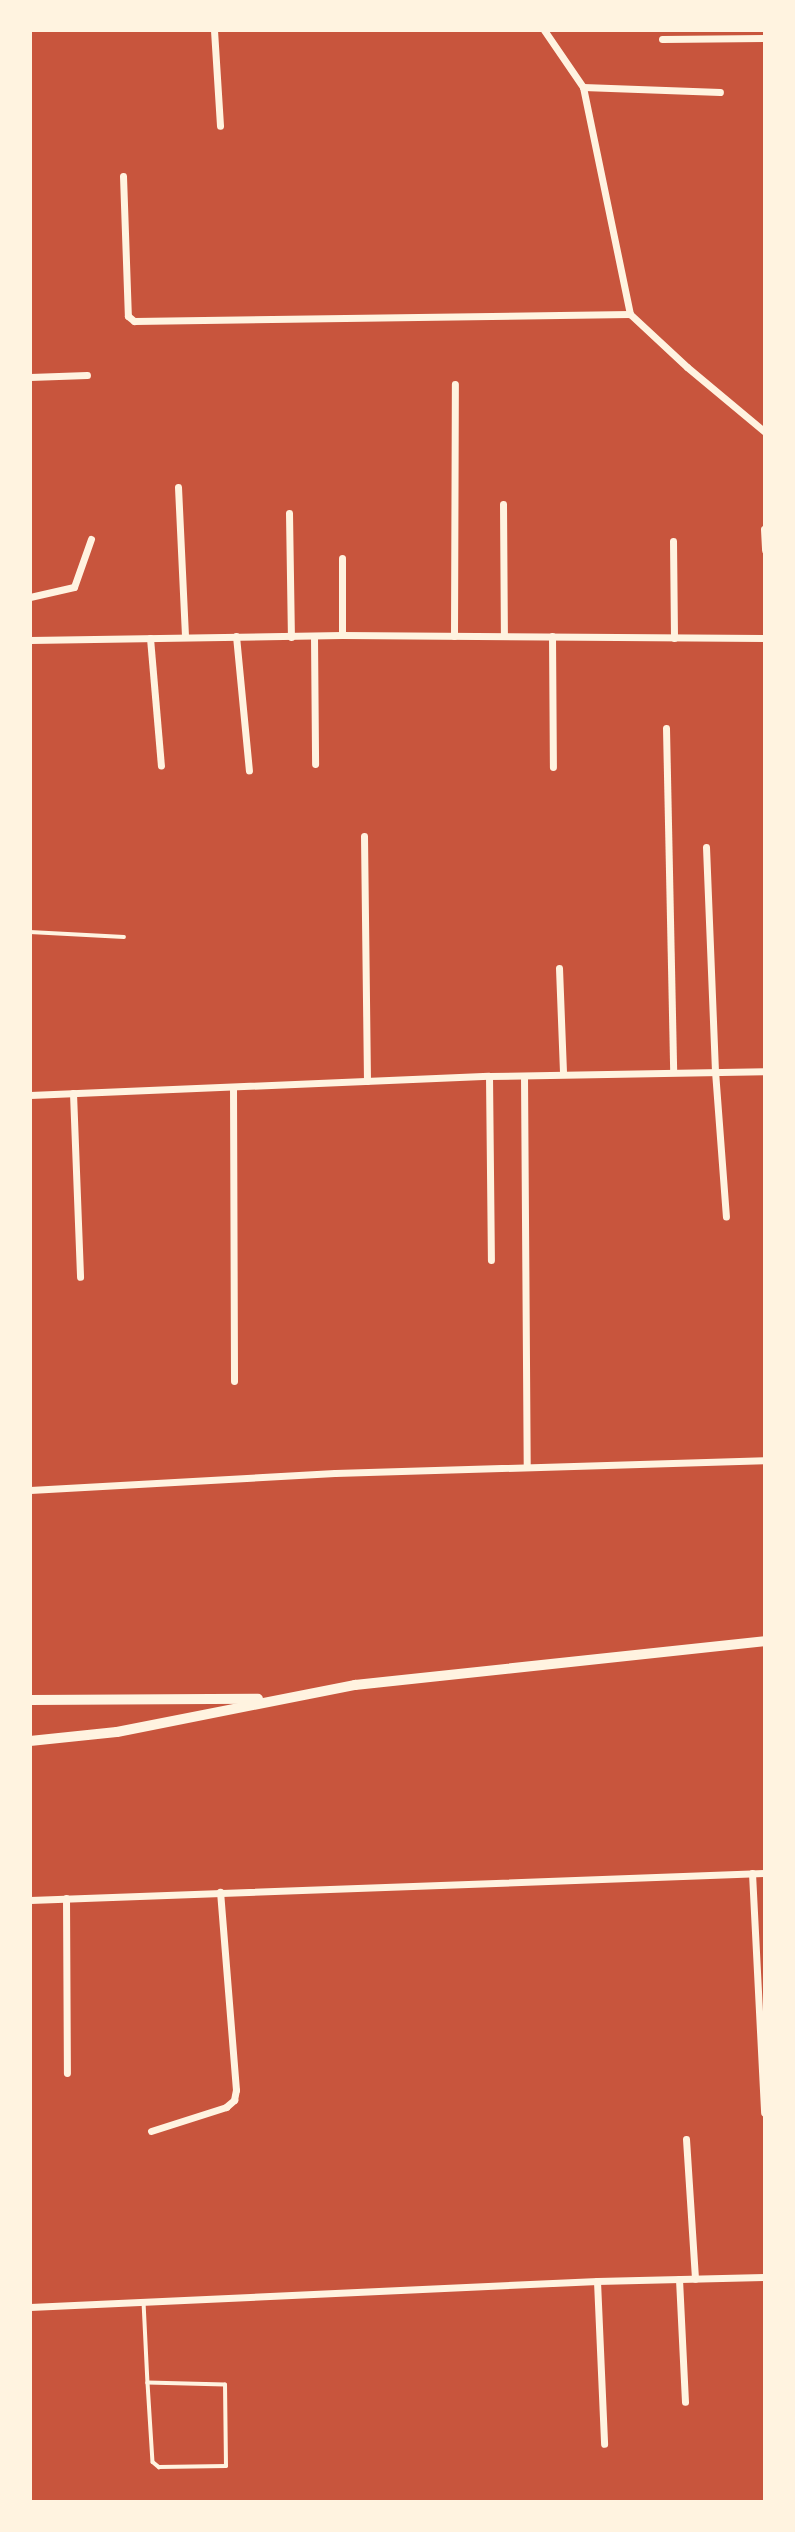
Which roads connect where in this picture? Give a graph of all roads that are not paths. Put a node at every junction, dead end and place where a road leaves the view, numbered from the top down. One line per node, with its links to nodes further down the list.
1 (214, 30): 7 (street)
2 (544, 30): 5 (street)
3 (765, 38): 4 (street)
4 (662, 39)
5 (583, 87): 6 (street); 9 (street)
6 (720, 92)
7 (220, 125)
8 (123, 176): 9 (street)
9 (630, 314): 13 (street)
10 (87, 375): 11 (street)
11 (30, 377)
12 (455, 384): 26 (street)
13 (765, 432)
14 (178, 487): 24 (street)
15 (503, 504): 27 (street)
16 (289, 513): 29 (street)
17 (764, 529): 20 (street)
18 (91, 539): 22 (street)
19 (673, 541): 32 (street)
20 (765, 550)
21 (342, 558): 23 (street)
22 (30, 597)
23 (342, 635): 26 (street); 30 (street)
24 (185, 636): 25 (street); 31 (street)
25 (236, 636): 29 (street); 39 (street)
26 (454, 636): 27 (street)
27 (504, 636): 28 (street)
28 (552, 636): 32 (street); 38 (street)
29 (290, 637): 30 (street)
30 (314, 637): 36 (street)
31 (150, 638): 34 (street); 37 (street)
32 (674, 638): 33 (street)
33 (765, 638)
34 (30, 640)
35 (666, 728): 47 (street)
36 (315, 764)
37 (160, 766)
38 (553, 767)
39 (249, 770)
40 (364, 836): 51 (street)
41 (706, 847): 45 (street)
42 (30, 932): 43 (lane)
43 (124, 937)
44 (559, 968): 48 (street)
45 (715, 1071): 46 (street); 47 (street); 55 (street)
46 (765, 1071)
47 (673, 1072): 48 (street)
48 (563, 1074): 50 (street)
49 (489, 1076): 50 (street); 51 (street); 56 (street)
50 (524, 1076): 60 (street)
51 (367, 1081): 52 (street)
52 (233, 1087): 53 (street); 58 (street)
53 (73, 1093): 54 (street); 57 (street)
54 (30, 1095)
55 (726, 1217)
56 (491, 1260)
57 (80, 1277)
58 (234, 1381)
59 (765, 1460): 60 (street)
60 (527, 1467): 61 (street)
61 (30, 1490)
62 (765, 1640): 63 (main road)
63 (274, 1699): 64 (main road); 65 (main road)
64 (30, 1700)
65 (30, 1741)
66 (752, 1873): 67 (street); 68 (street); 72 (street)
67 (765, 1873)
68 (220, 1892): 69 (street); 73 (street)
69 (66, 1898): 70 (street); 71 (street)
70 (30, 1900)
71 (67, 2073)
72 (764, 2113)
73 (151, 2130)
74 (686, 2139): 76 (street)
75 (765, 2277): 76 (street)
76 (695, 2278): 77 (street)
77 (679, 2279): 78 (street); 82 (street)
78 (597, 2281): 79 (street); 83 (street)
79 (144, 2302): 80 (street); 81 (lane)
80 (30, 2307)
81 (148, 2383): 81 (lane)
82 (685, 2402)
83 (604, 2444)

